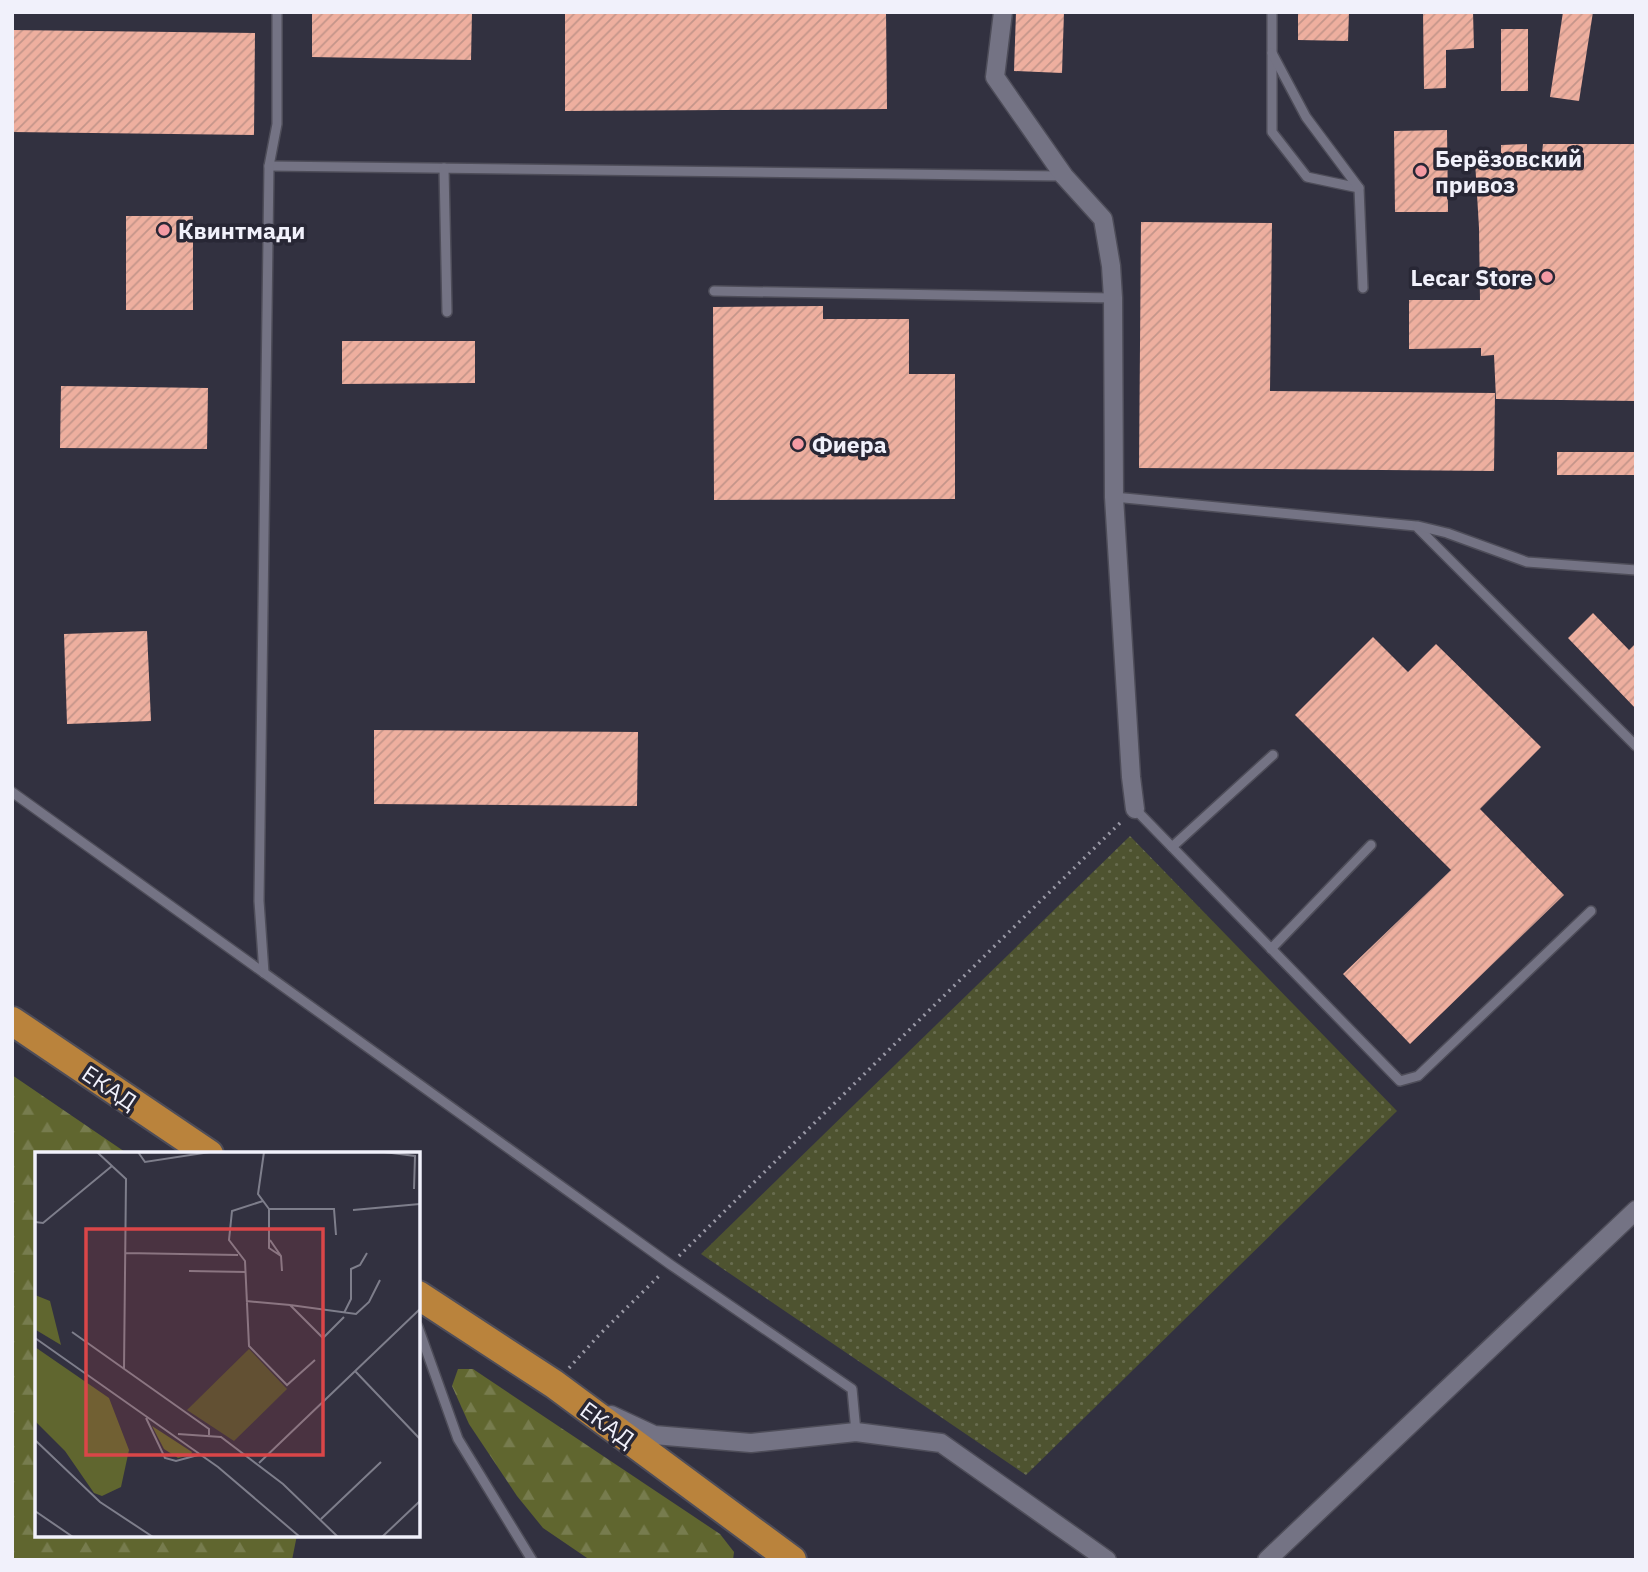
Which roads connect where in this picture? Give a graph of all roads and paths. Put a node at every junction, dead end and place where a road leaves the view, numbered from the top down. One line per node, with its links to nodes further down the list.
1 (277, 12): 5 (lane)
2 (1003, 12): 7 (street)
3 (1272, 12): 4 (lane)
4 (1272, 53): 8 (lane); 8 (lane)
5 (269, 166): 6 (lane); 24 (lane)
6 (444, 169): 7 (lane); 12 (lane)
7 (1064, 176): 11 (street)
8 (1359, 188): 9 (lane)
9 (1363, 288)
10 (714, 291): 11 (lane)
11 (1113, 298): 13 (street)
12 (447, 312)
13 (1114, 498): 14 (lane); 19 (street)
14 (1416, 526): 15 (lane); 16 (lane)
15 (1636, 570)
16 (1636, 746)
17 (1273, 755): 21 (lane)
18 (12, 792): 24 (lane)
19 (1135, 809): 21 (lane); 28 (path)
20 (1371, 845): 23 (lane)
21 (1172, 847): 23 (lane)
22 (1591, 911): 23 (lane)
23 (1271, 949)
24 (264, 972): 28 (lane)
25 (12, 1021): 26 (highway, ЕКАД)
26 (206, 1152)
27 (1636, 1209): 36 (street)
28 (671, 1265): 31 (path); 32 (lane)
29 (420, 1296): 31 (highway, ЕКАД)
30 (420, 1333): 33 (lane)
31 (560, 1389): 32 (street); 34 (highway, ЕКАД)
32 (856, 1432): 35 (street)
33 (532, 1560)
34 (792, 1560)
35 (1107, 1560)
36 (1267, 1560)

